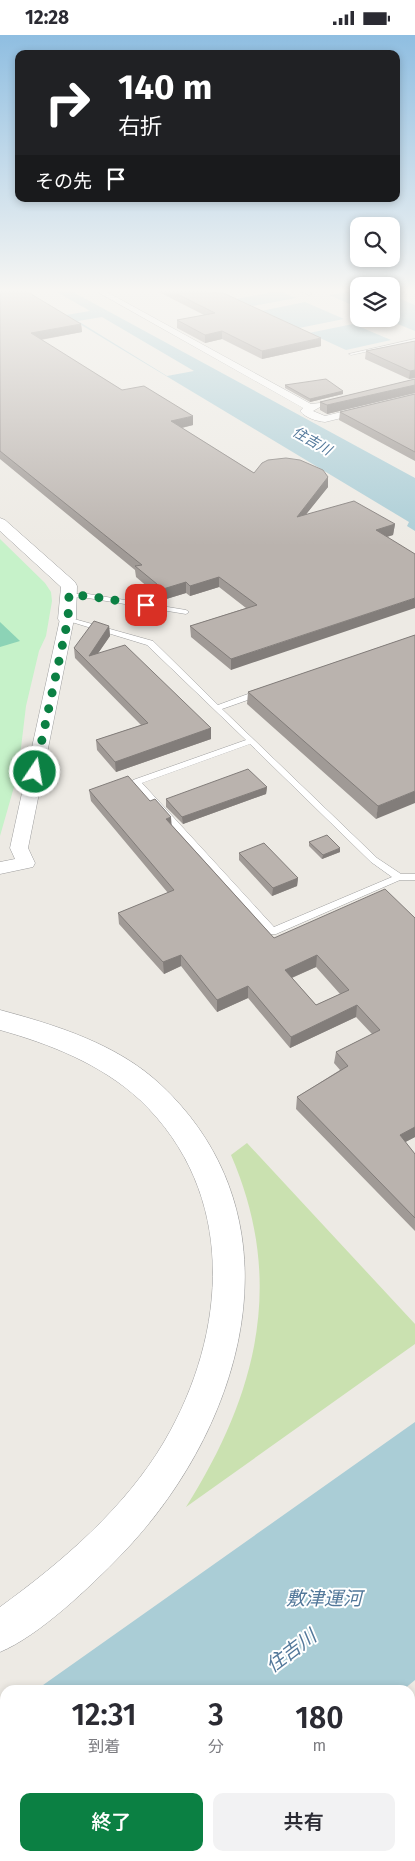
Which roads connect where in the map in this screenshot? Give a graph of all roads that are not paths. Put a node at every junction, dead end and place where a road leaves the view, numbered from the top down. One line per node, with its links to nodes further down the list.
1 (254, 376): 4 (street)
2 (415, 397): 4 (street)
3 (327, 403): 4 (street)
4 (309, 407)
5 (0, 523): 6 (street)
6 (69, 595): 7 (lane); 8 (street)
7 (186, 612)
8 (68, 619): 10 (lane); 12 (street)
9 (264, 691): 10 (lane)
10 (217, 708): 11 (lane)
11 (251, 741): 13 (lane); 13 (lane)
12 (0, 868)
13 (399, 877): 14 (lane)
14 (415, 877)
15 (0, 1020): 16 (street)
16 (0, 1633)

